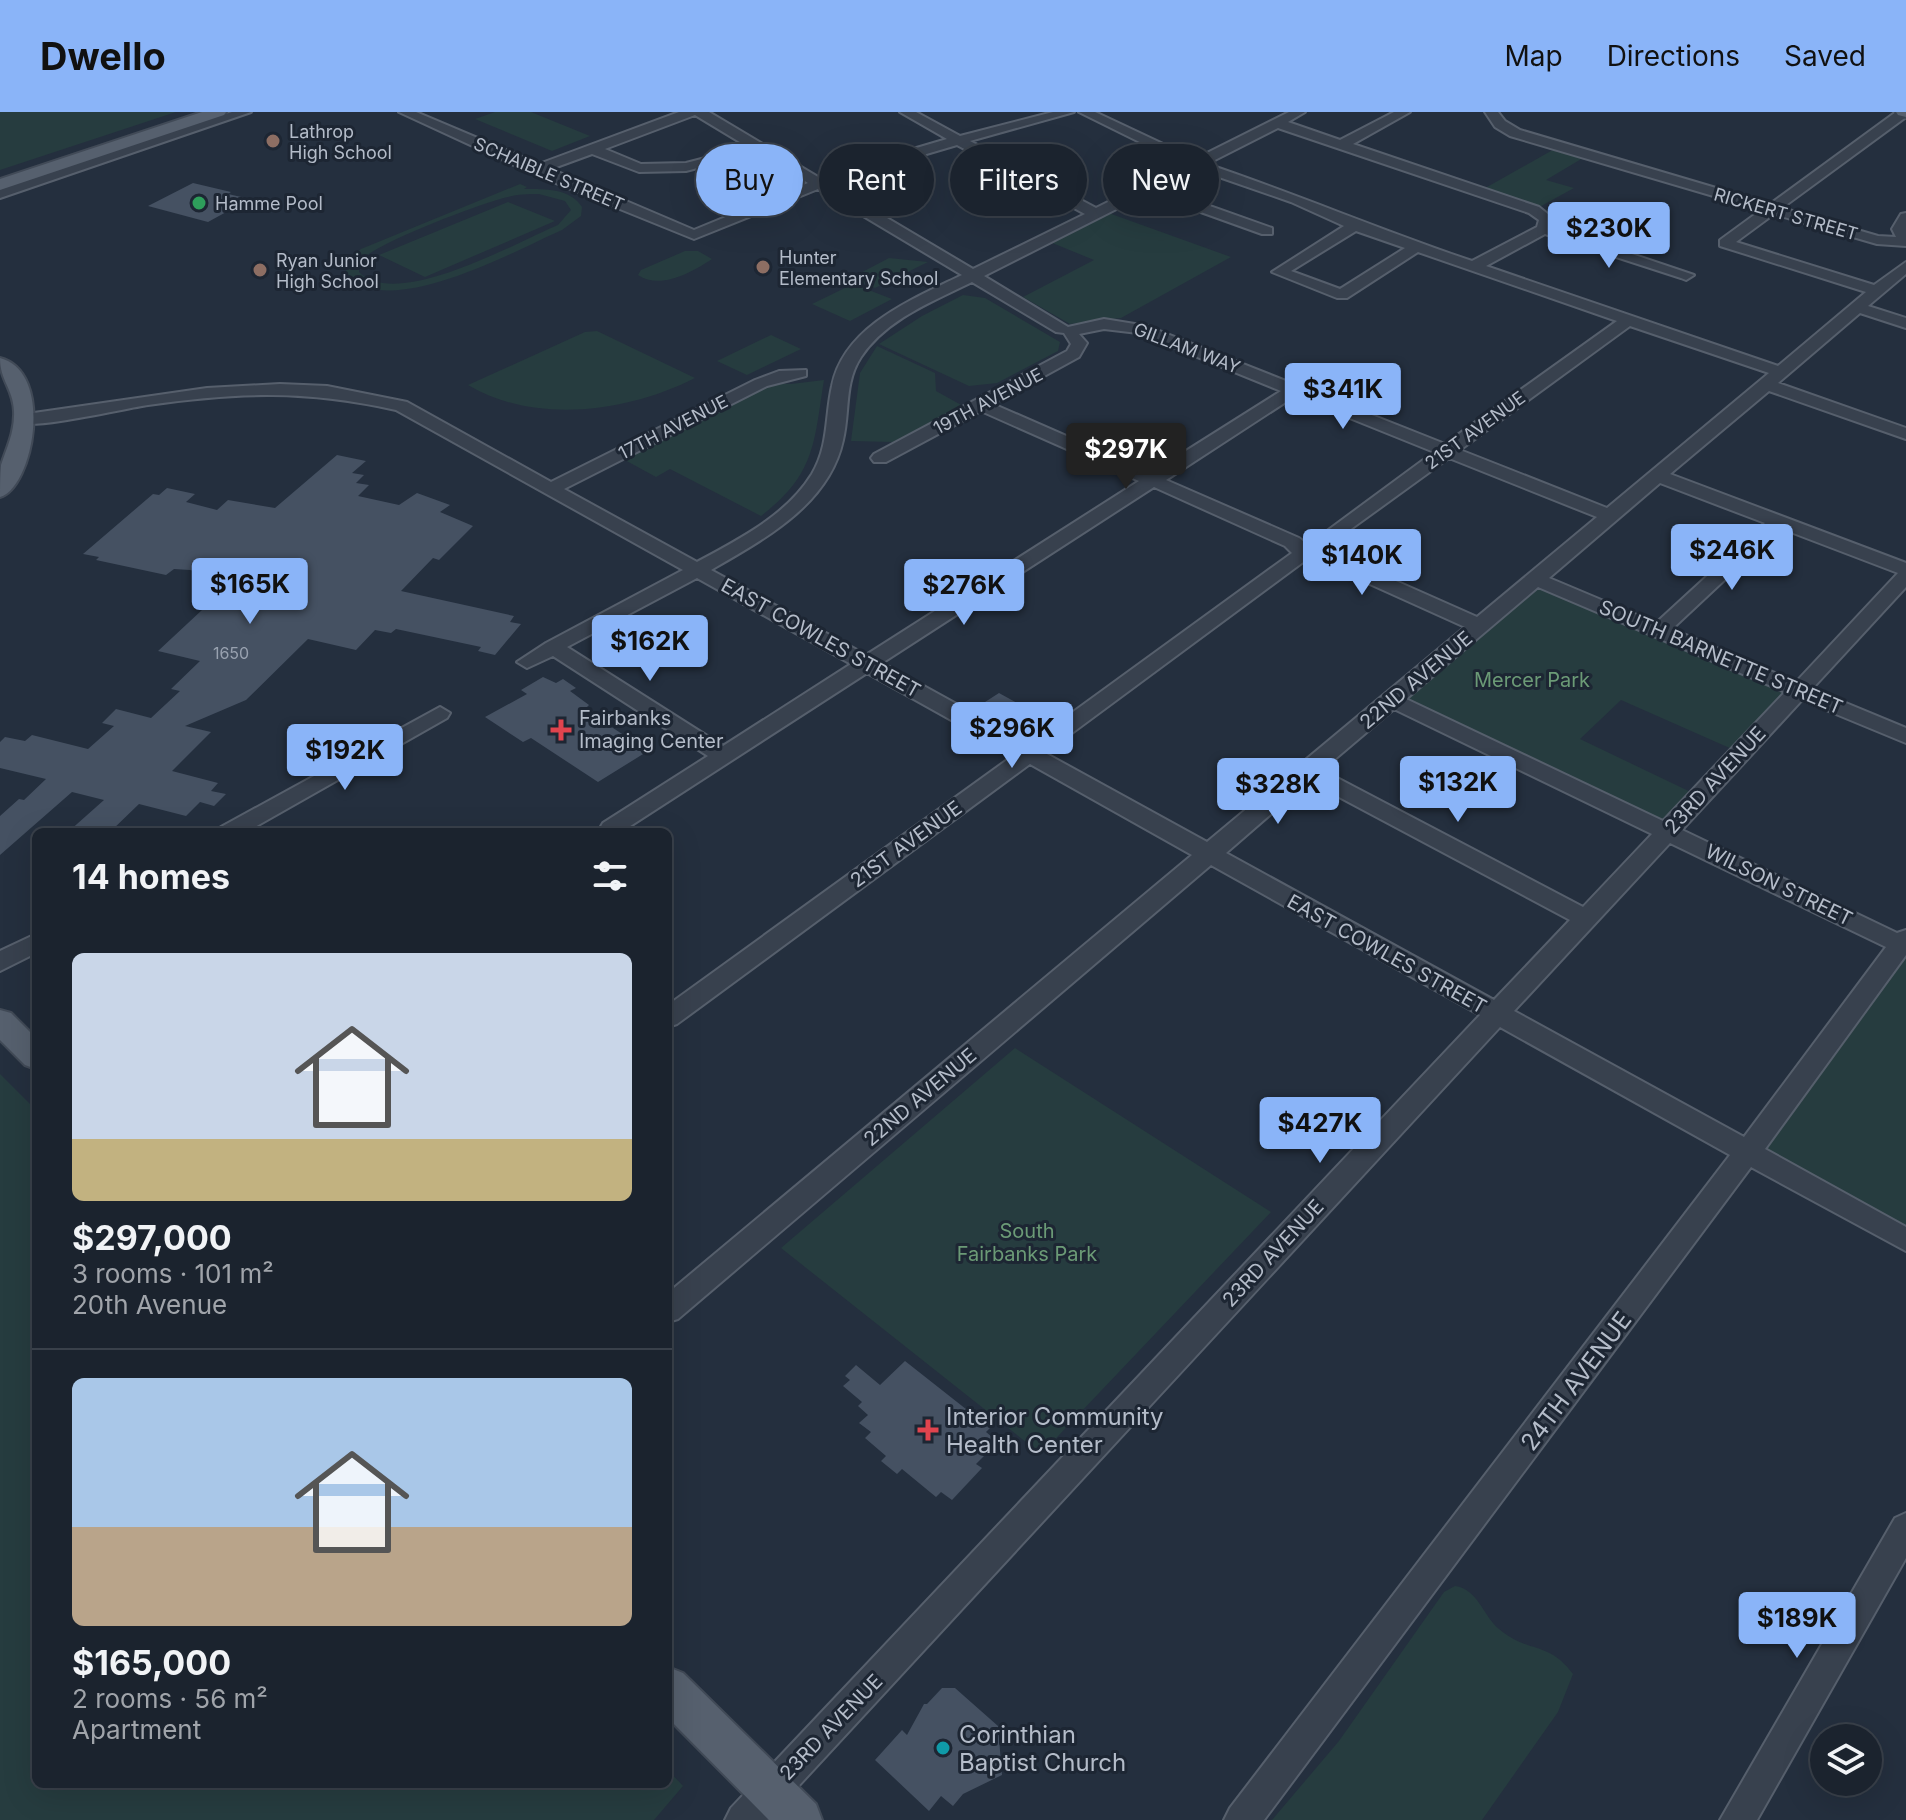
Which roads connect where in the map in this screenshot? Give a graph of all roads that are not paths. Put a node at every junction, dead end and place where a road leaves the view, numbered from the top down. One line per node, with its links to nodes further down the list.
1 (194, 112): 25 (main road)
2 (218, 112): 27 (main road)
3 (245, 112): 28 (street)
4 (405, 112): 22 (street, SCHAIBLE STREET)
5 (691, 112): 19 (street)
6 (700, 112): 16 (street)
7 (906, 112): 15 (street)
8 (1068, 112): 15 (street)
9 (1085, 112): 17 (street)
10 (1299, 112): 14 (street)
11 (1404, 112): 18 (street)
12 (1491, 112): 29 (street, RICKERT STREET)
13 (1905, 112): 29 (street)
14 (1277, 123): 18 (street); 20 (street)
15 (958, 140): 26 (street); 31 (street)
16 (752, 144)
17 (1153, 144)
18 (1343, 144): 35 (street)
19 (593, 149): 21 (street); 22 (street)
20 (1219, 152)
21 (696, 164)
22 (536, 170): 26 (street, SCHAIBLE STREET)
23 (1219, 172): 34 (street)
24 (803, 175): 26 (street)
25 (0, 176)
26 (816, 183): 41 (street)
27 (0, 185)
28 (0, 194)
29 (1769, 209): 37 (street, RICKERT STREET); 43 (street)
30 (1103, 210): 31 (street)
31 (1096, 214): 41 (street)
32 (1219, 214): 36 (street)
33 (1906, 217): 37 (street)
34 (1355, 226): 38 (street); 38 (street)
35 (1544, 229): 40 (street); 42 (street)
36 (1267, 231)
37 (1906, 242)
38 (1416, 247): 40 (street)
39 (1906, 266): 43 (street, 22ND AVENUE)
40 (1473, 267): 45 (street)
41 (972, 275): 47 (street); 64 (street)
42 (1686, 275)
43 (1875, 290): 44 (street, 22ND AVENUE)
44 (1857, 307): 46 (street); 51 (street, 22ND AVENUE)
45 (1628, 320): 51 (street); 56 (street, 21ST AVENUE)
46 (1906, 323)
47 (1069, 331): 52 (street, GILLAM WAY); 53 (street, 19TH AVENUE)
48 (0, 350): 54 (main road)
49 (0, 364): 54 (main road)
50 (800, 373): 60 (street, 17TH AVENUE)
51 (1773, 378): 55 (street); 58 (street, 22ND AVENUE)
52 (1295, 389): 56 (street, GILLAM WAY); 59 (street)
53 (982, 405): 57 (street, 19TH AVENUE); 59 (street)
54 (34, 418): 60 (street, EAST COWLES STREET); 61 (main road)
55 (1906, 434)
56 (1446, 450): 62 (street, GILLAM WAY); 68 (street, 21ST AVENUE)
57 (880, 458)
58 (1658, 476): 62 (street, 22ND AVENUE); 63 (street)
59 (1153, 480): 72 (street); 77 (street, 21ST AVENUE)
60 (550, 489): 64 (street, EAST COWLES STREET)
61 (0, 490)
62 (1610, 516): 67 (street, 22ND AVENUE)
63 (1776, 522): 65 (street); 69 (street)
64 (698, 570): 70 (street); 72 (street, EAST COWLES STREET)
65 (1906, 570)
66 (1906, 576): 73 (street, 23RD AVENUE)
67 (1536, 579): 68 (street, 22ND AVENUE); 69 (street, SOUTH BARNETTE STREET)
68 (1480, 626): 74 (street, 22ND AVENUE)
69 (1659, 631): 73 (street, SOUTH BARNETTE STREET)
70 (553, 647): 71 (street); 78 (street)
71 (527, 662)
72 (867, 663): 77 (street, EAST COWLES STREET); 78 (street)
73 (1798, 690): 76 (street, SOUTH BARNETTE STREET); 82 (street, 23RD AVENUE)
74 (1392, 700): 79 (street, 22ND AVENUE); 82 (street, WILSON STREET)
75 (440, 713): 80 (street)
76 (1906, 736)
77 (1029, 754): 83 (street, EAST COWLES STREET); 88 (street, 21ST AVENUE)
78 (723, 756): 81 (street)
79 (1307, 771): 83 (street, 22ND AVENUE); 84 (street)
80 (236, 828)
81 (611, 828)
82 (1667, 830): 84 (street, 23RD AVENUE); 86 (street, WILSON STREET)
83 (1209, 854): 89 (street, EAST COWLES STREET); 94 (street, 22ND AVENUE)
84 (1587, 919): 89 (street, 23RD AVENUE)
85 (32, 944): 87 (street)
86 (1904, 944): 92 (street, 24TH AVENUE)
87 (0, 962)
88 (672, 1015)
89 (1495, 1015): 92 (street, EAST COWLES STREET); 97 (street, 23RD AVENUE)
90 (0, 1021): 91 (main road)
91 (32, 1053)
92 (1747, 1153): 93 (street, EAST COWLES STREET); 99 (street, 24TH AVENUE)
93 (1906, 1240)
94 (672, 1307)
95 (1906, 1528): 100 (street)
96 (672, 1693): 97 (main road)
97 (757, 1805): 98 (main road)
98 (800, 1820)
99 (1242, 1820)
100 (1738, 1820)

